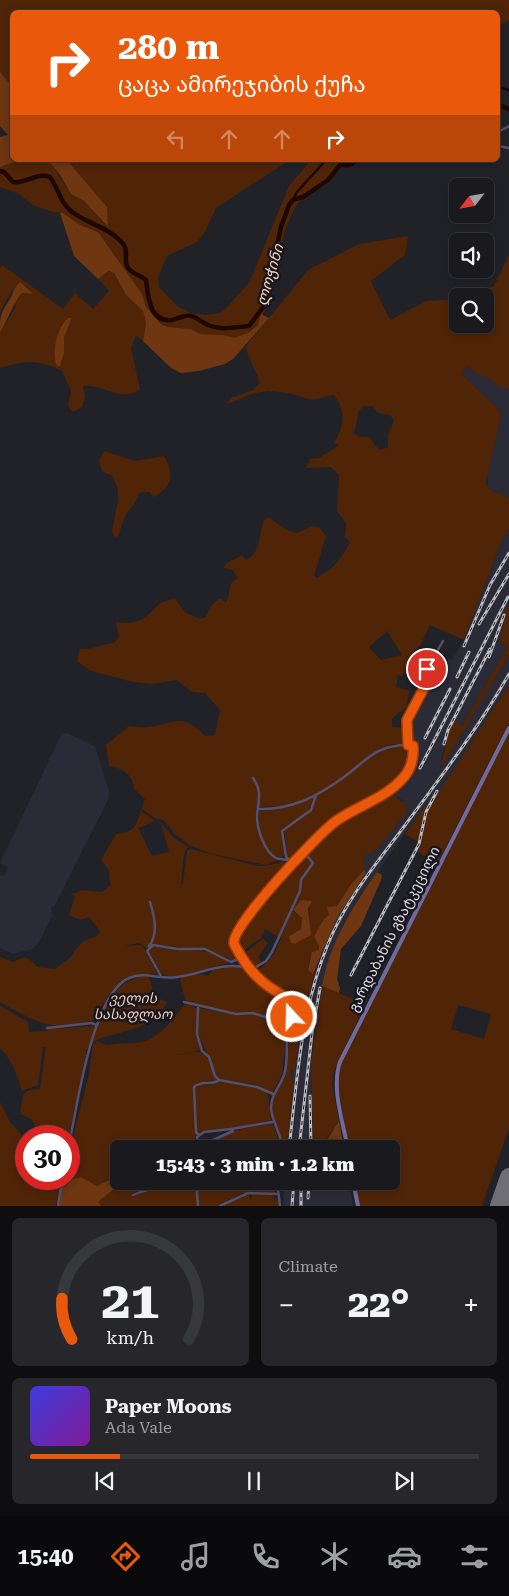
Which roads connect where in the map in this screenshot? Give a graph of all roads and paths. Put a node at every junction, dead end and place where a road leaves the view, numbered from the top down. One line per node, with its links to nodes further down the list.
1 (442, 640): 3 (street)
2 (509, 728): 29 (main road, გარდაბანის გზატკეცილი)
3 (408, 745): 5 (street); 7 (street)
4 (253, 778): 6 (street)
5 (316, 795): 6 (street); 8 (street)
6 (258, 809): 8 (street)
7 (299, 855): 9 (street); 13 (street)
8 (288, 860): 9 (street)
9 (292, 865): 12 (street)
10 (150, 902): 11 (street)
11 (147, 951): 12 (street); 14 (street)
12 (241, 955): 13 (street)
13 (250, 969): 14 (street); 19 (street)
14 (161, 976): 17 (street)
15 (184, 1002): 16 (street)
16 (198, 1007): 19 (street); 20 (street)
17 (96, 1025): 18 (street); 23 (street)
18 (47, 1028)
19 (288, 1028): 21 (street)
20 (219, 1080): 21 (street); 25 (street)
21 (273, 1094): 22 (street)
22 (272, 1122): 24 (street); 28 (street)
23 (74, 1125)
24 (237, 1129): 25 (street); 27 (street)
25 (198, 1135): 26 (street)
26 (196, 1140)
27 (211, 1140)
28 (281, 1140)
29 (346, 1140)
30 (60, 1190): 37 (street)
31 (147, 1190): 36 (street)
32 (196, 1190): 38 (street)
33 (278, 1190): 35 (street)
34 (355, 1190): 41 (main road)
35 (278, 1194): 39 (street); 40 (street)
36 (133, 1195)
37 (58, 1206)
38 (198, 1206)
39 (220, 1206)
40 (280, 1206)
41 (358, 1206)

